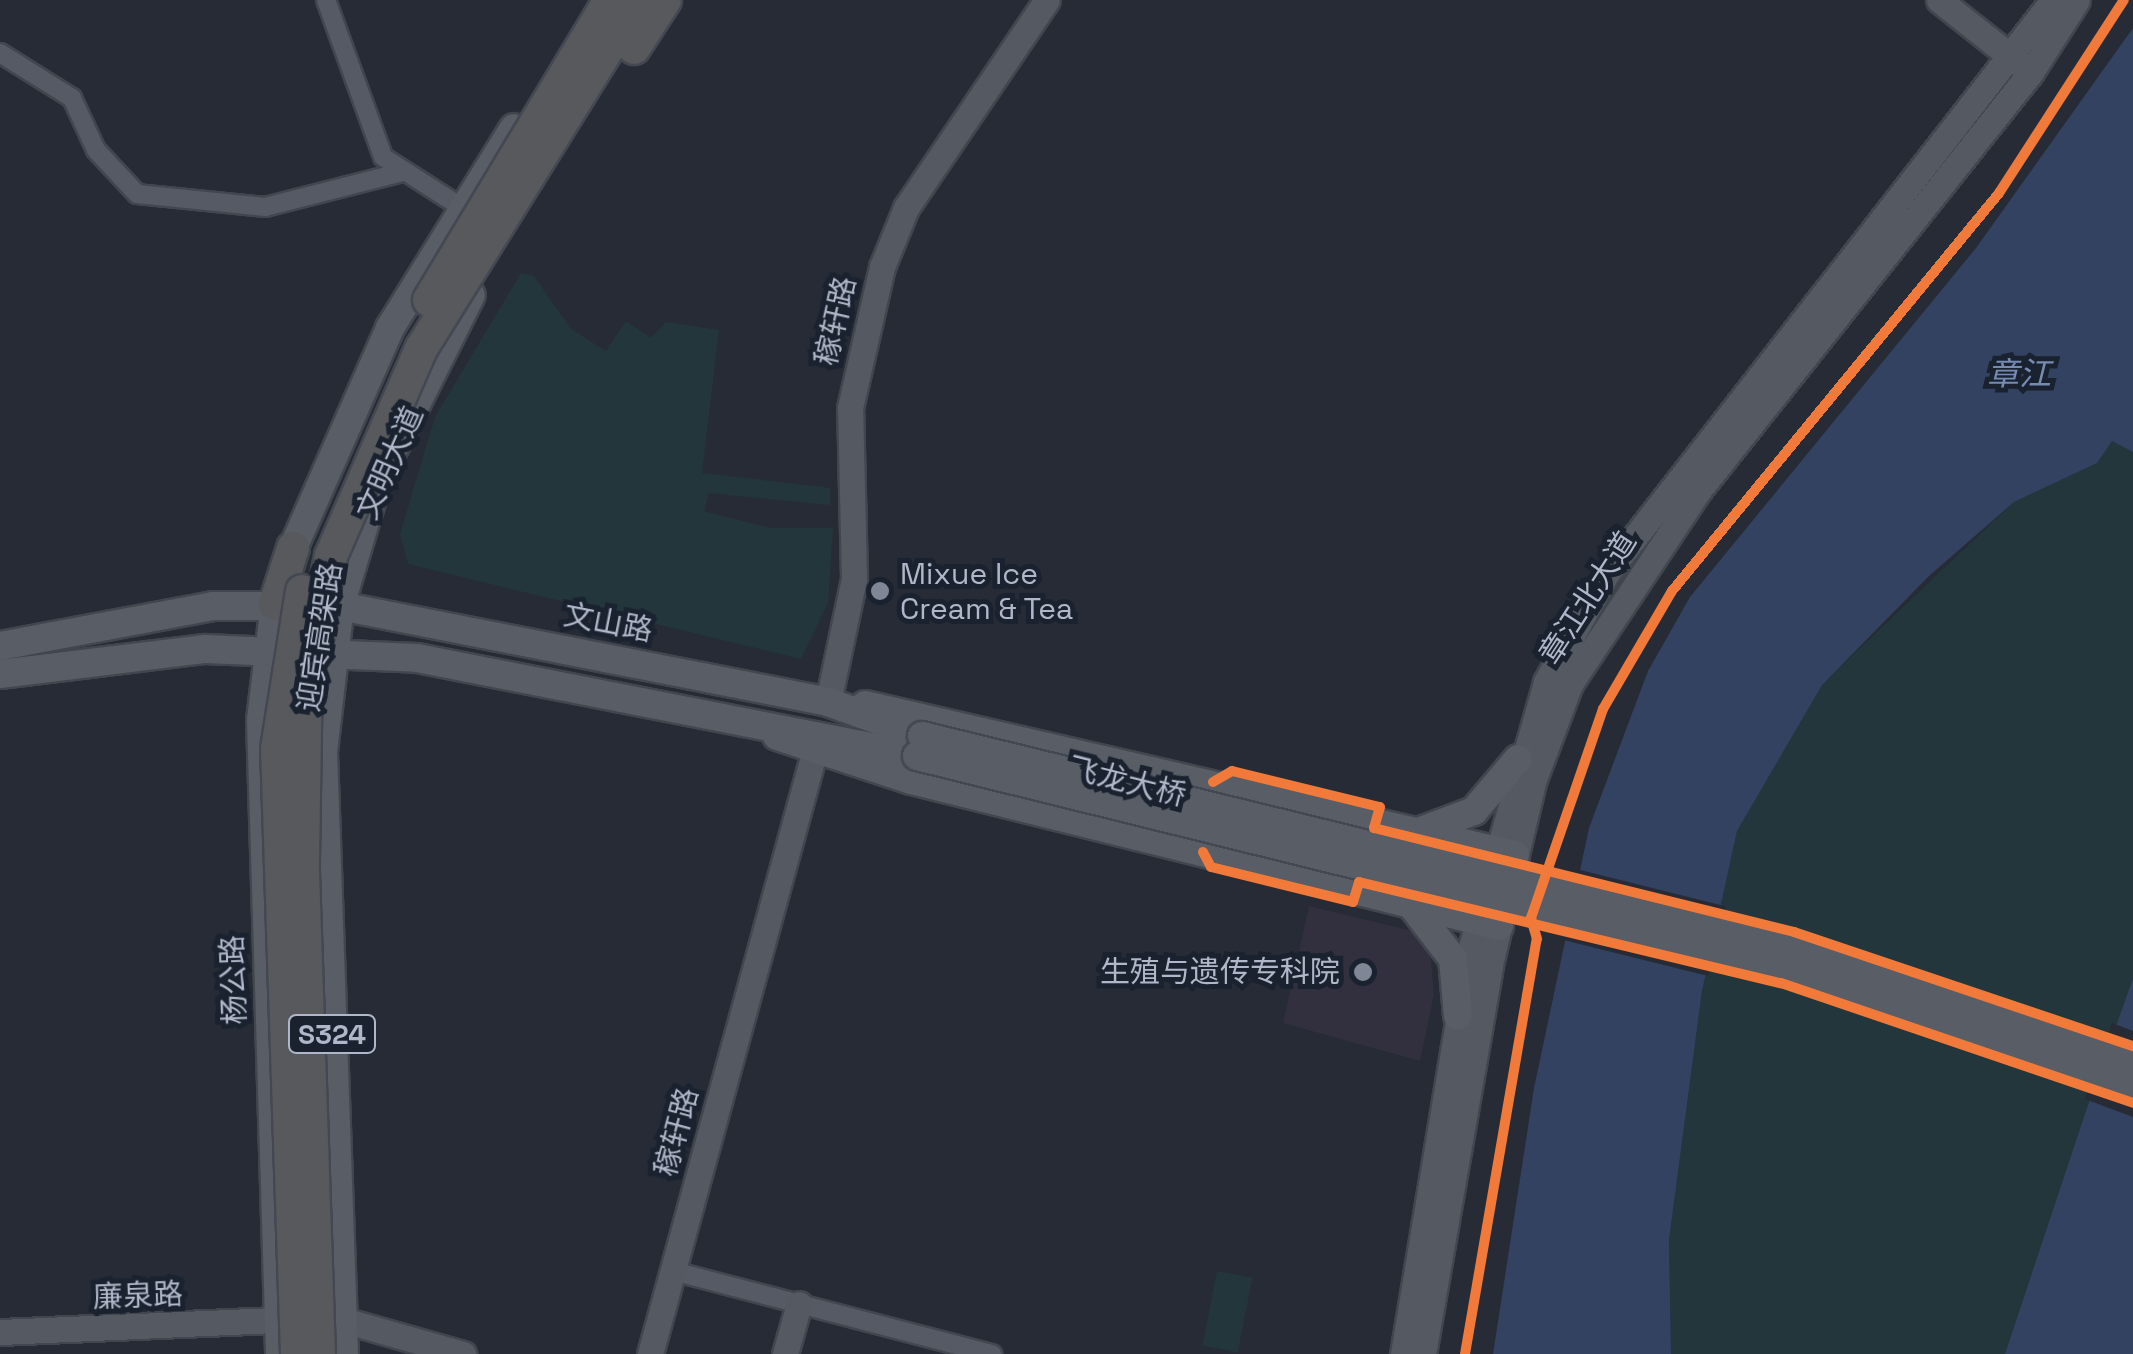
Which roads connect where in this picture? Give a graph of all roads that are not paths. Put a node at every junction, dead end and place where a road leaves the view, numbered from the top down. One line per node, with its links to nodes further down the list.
1 (326, 0): 13 (street)
2 (595, 0): 14 (main road, 文明大道 / S324)
3 (610, 0): 41 (highway, 迎宾高架路, bridge)
4 (638, 0): 15 (highway, 迎宾高架路, bridge)
5 (650, 0): 18 (main road, 文明大道 / S324)
6 (666, 0): 15 (highway, bridge)
7 (1047, 0): 23 (main road, 稼轩路)
8 (1939, 0): 12 (main road)
9 (2052, 0): 12 (main road, 章江北大道)
10 (2077, 0): 12 (main road, 章江北大道)
11 (0, 53): 13 (street)
12 (2022, 67): 27 (main road, 章江北大道); 29 (main road, 章江北大道)
13 (402, 172): 14 (street)
14 (464, 208): 16 (main road, 文明大道 / S324)
15 (421, 349): 42 (highway, 迎宾高架路, bridge)
16 (293, 548): 17 (highway, 文明大道 / S324)
17 (276, 604): 18 (main road, 文山路); 19 (main road); 20 (main road, 杨公路 / S324)
18 (340, 606): 21 (main road, 文明大道 / S324); 23 (main road, 文山路)
19 (0, 646)
20 (268, 648): 21 (main road); 22 (main road); 37 (main road, 杨公路 / S324)
21 (333, 651): 24 (main road); 38 (main road, S324)
22 (0, 674)
23 (828, 702): 25 (main road, 文山路); 28 (main road)
24 (757, 727): 25 (main road); 26 (main road)
25 (919, 746): 33 (main road, 飞龙大桥, bridge); 34 (main road, 飞龙大桥, bridge)
26 (814, 753): 30 (main road); 35 (main road, 稼轩路)
27 (1518, 759): 28 (main road); 29 (main road, 章江北大道)
28 (1417, 832): 29 (main road)
29 (1504, 852): 31 (main road, 章江北大道)
30 (1407, 903): 31 (main road); 32 (main road)
31 (1488, 923): 32 (main road, 章江北大道); 49 (main road, 章江北大道)
32 (1458, 1016): 48 (main road, 章江北大道)
33 (2133, 1062)
34 (2133, 1086)
35 (672, 1271): 36 (street); 45 (main road, 稼轩路)
36 (799, 1304): 46 (main road); 47 (street)
37 (278, 1320): 39 (main road, 廉泉路); 40 (main road, 杨公路 / S324)
38 (342, 1320): 43 (main road, S324); 44 (main road)
39 (0, 1332)
40 (280, 1354)
41 (296, 1354)
42 (319, 1354)
43 (344, 1354)
44 (463, 1354)
45 (650, 1354)
46 (785, 1354)
47 (992, 1354)
48 (1403, 1354)
49 (1423, 1354)

